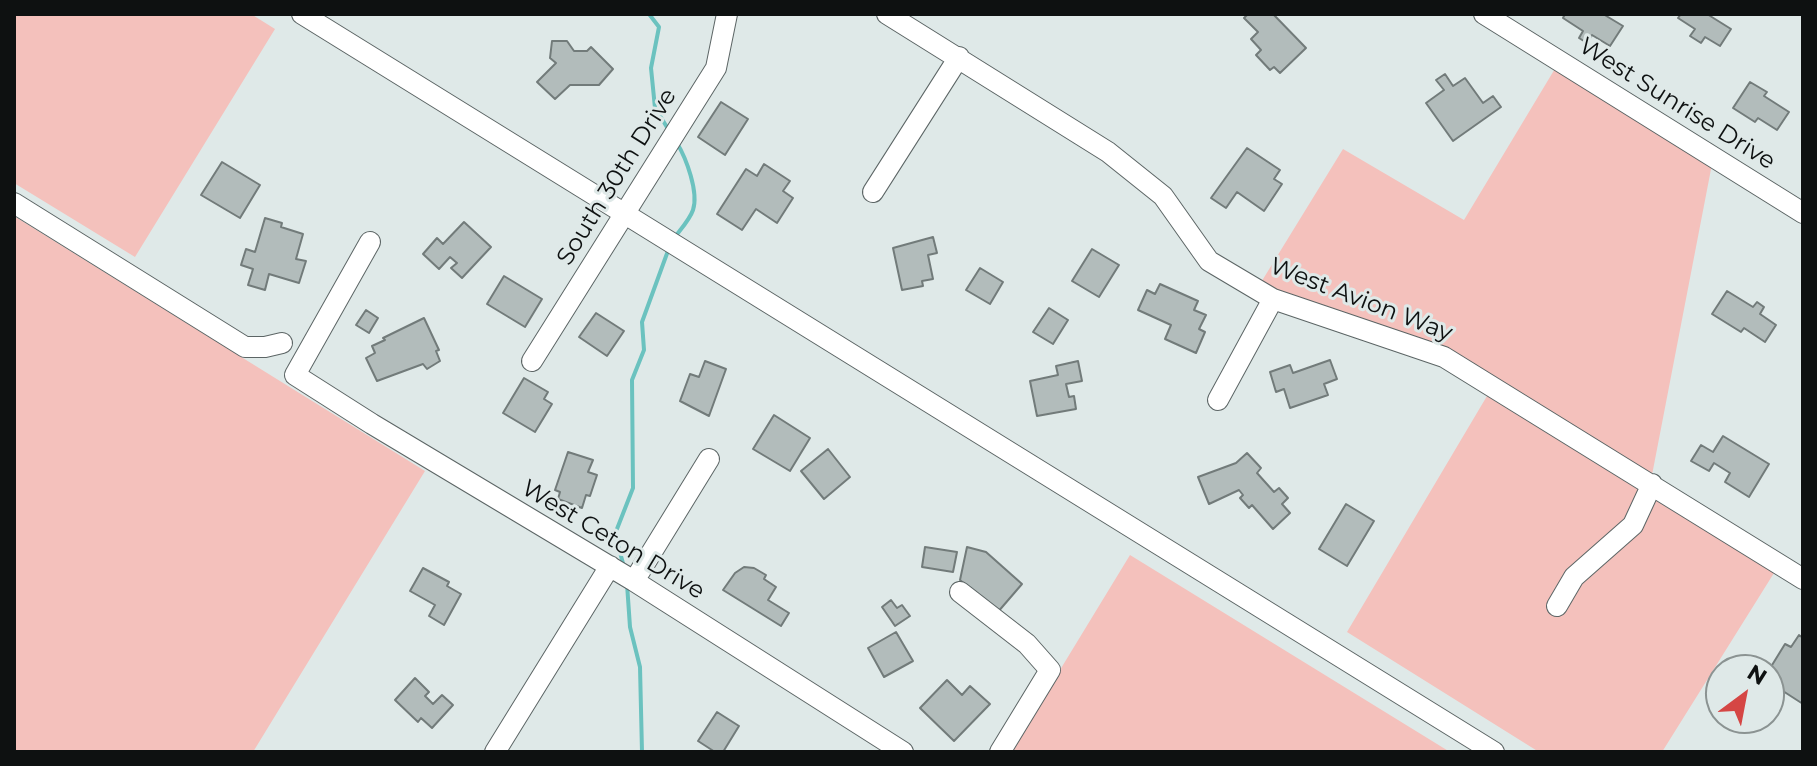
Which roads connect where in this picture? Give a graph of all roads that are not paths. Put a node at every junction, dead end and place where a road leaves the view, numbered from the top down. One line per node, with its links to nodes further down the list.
1 (302, 14): 8 (street)
2 (727, 14): 8 (street, South 30th Drive)
3 (887, 14): 5 (street, West Avion Way)
4 (1484, 14): 9 (street, West Sunrise Drive)
5 (959, 57): 6 (street); 11 (street, West Avion Way)
6 (873, 192)
7 (14, 203): 12 (street)
8 (625, 213): 13 (street, South 30th Drive); 25 (street)
9 (1803, 213)
10 (370, 242): 17 (street, West Ceton Drive)
11 (1273, 299): 14 (street); 16 (street, West Avion Way)
12 (282, 343)
13 (532, 361)
14 (1218, 400)
15 (709, 459): 19 (street)
16 (1652, 484): 18 (street, West Avion Way); 21 (street)
17 (610, 566): 19 (street, West Ceton Drive); 22 (street)
18 (1803, 579)
19 (634, 581): 23 (street, West Ceton Drive)
20 (960, 592): 24 (street)
21 (1557, 606)
22 (495, 752)
23 (903, 752)
24 (1000, 752)
25 (1494, 752)

